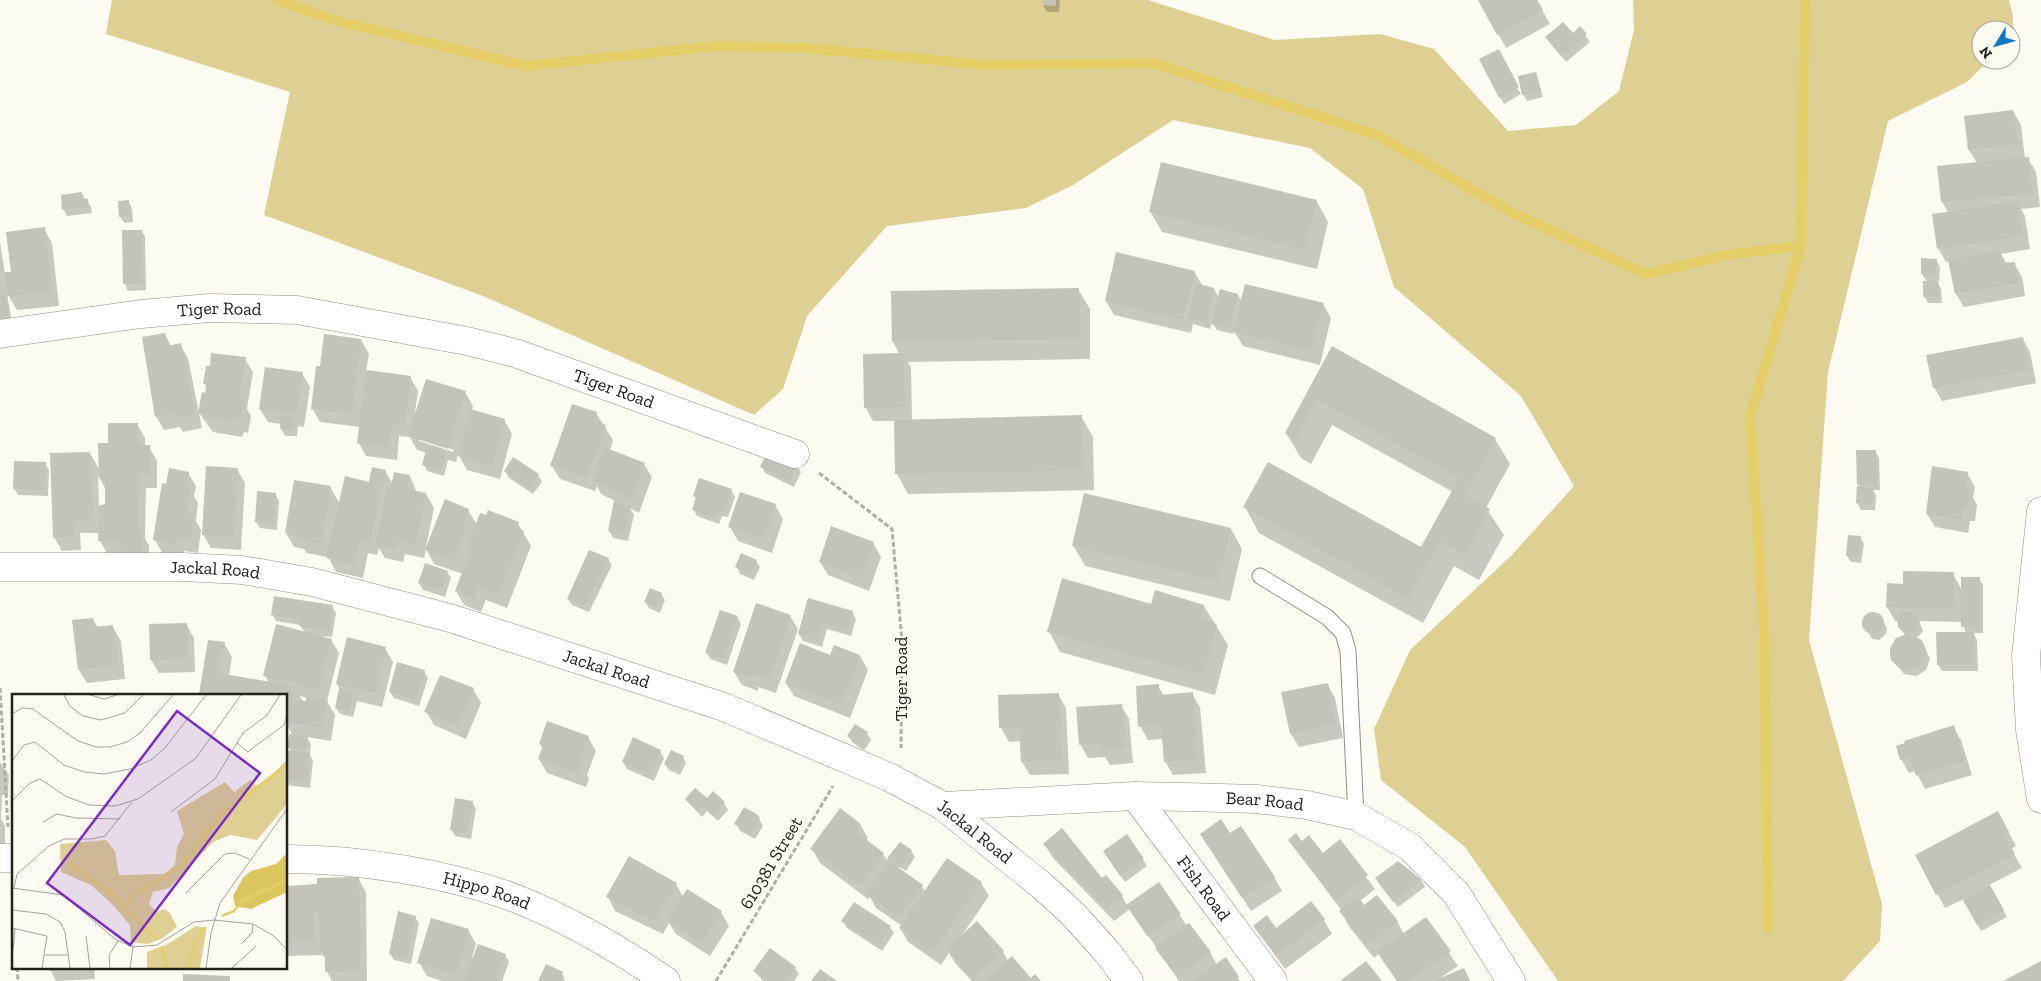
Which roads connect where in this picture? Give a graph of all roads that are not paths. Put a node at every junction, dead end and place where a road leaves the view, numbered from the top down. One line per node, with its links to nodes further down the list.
1 (0, 334): 2 (street, Tiger Road)
2 (795, 454)
3 (2041, 510): 7 (street)
4 (0, 567): 8 (street, Jackal Road)
5 (1260, 576): 9 (lane)
6 (1135, 796): 8 (street, Bear Road); 9 (street, Bear Road); 13 (street, Fish Road)
7 (2041, 799)
8 (943, 806): 12 (street, Jackal Road)
9 (1356, 816): 14 (street, Bear Road)
10 (288, 860): 11 (street, Hippo Road)
11 (666, 981)
12 (1129, 981)
13 (1273, 981)
14 (1511, 981)

